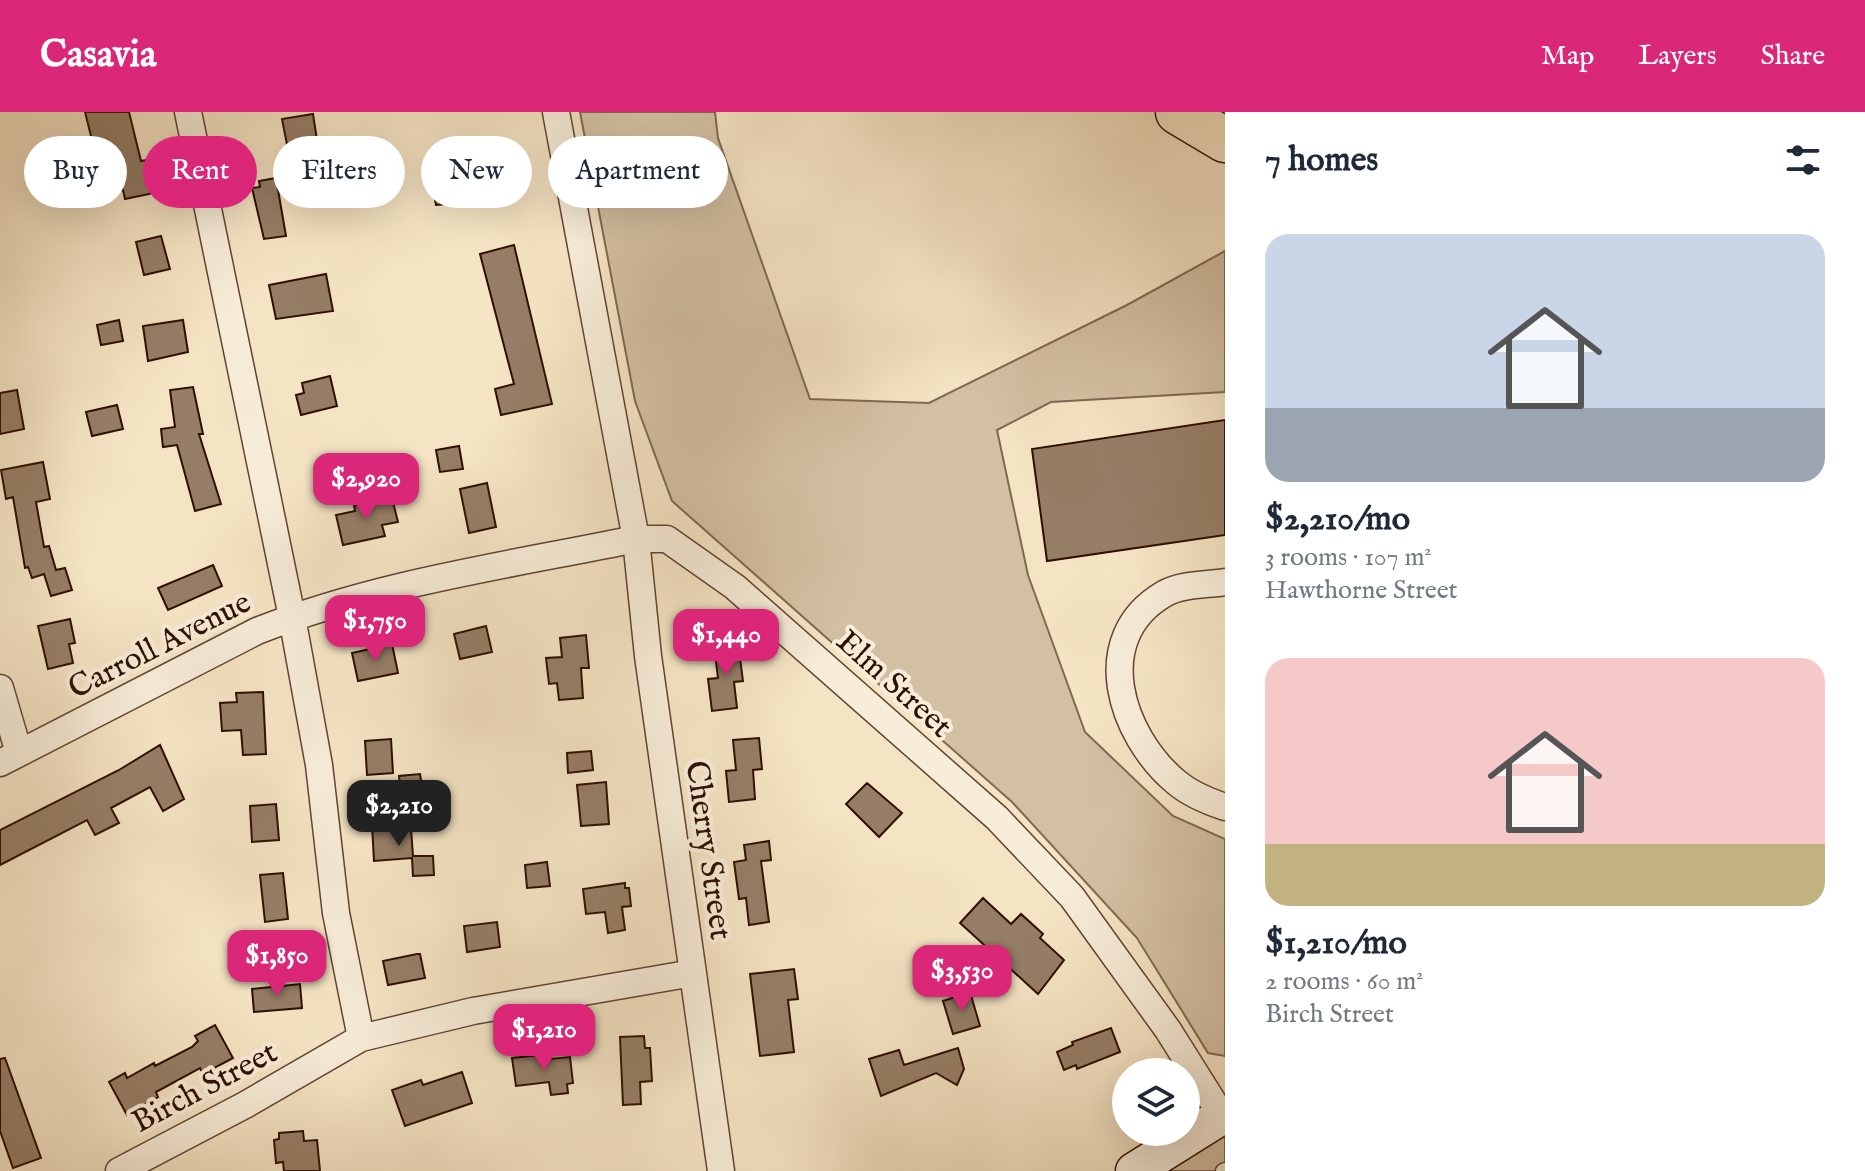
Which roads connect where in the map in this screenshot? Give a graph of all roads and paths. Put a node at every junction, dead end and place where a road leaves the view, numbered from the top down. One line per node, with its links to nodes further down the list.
1 (188, 112): 7 (street)
2 (556, 112): 5 (street)
3 (1178, 112): 4 (highway)
4 (1225, 140)
5 (636, 539): 7 (street, Carroll Avenue); 11 (street, Cherry Street); 13 (street, Elm Street)
6 (1225, 582): 10 (street)
7 (292, 617): 9 (street, Carroll Avenue); 12 (street)
8 (0, 688): 9 (street)
9 (10, 758)
10 (1225, 807)
11 (693, 973): 12 (street, Birch Street); 15 (street, Cherry Street)
12 (361, 1038): 14 (street, Birch Street)
13 (1224, 1117): 16 (main road)
14 (119, 1171)
15 (721, 1171)
16 (1134, 1171)

